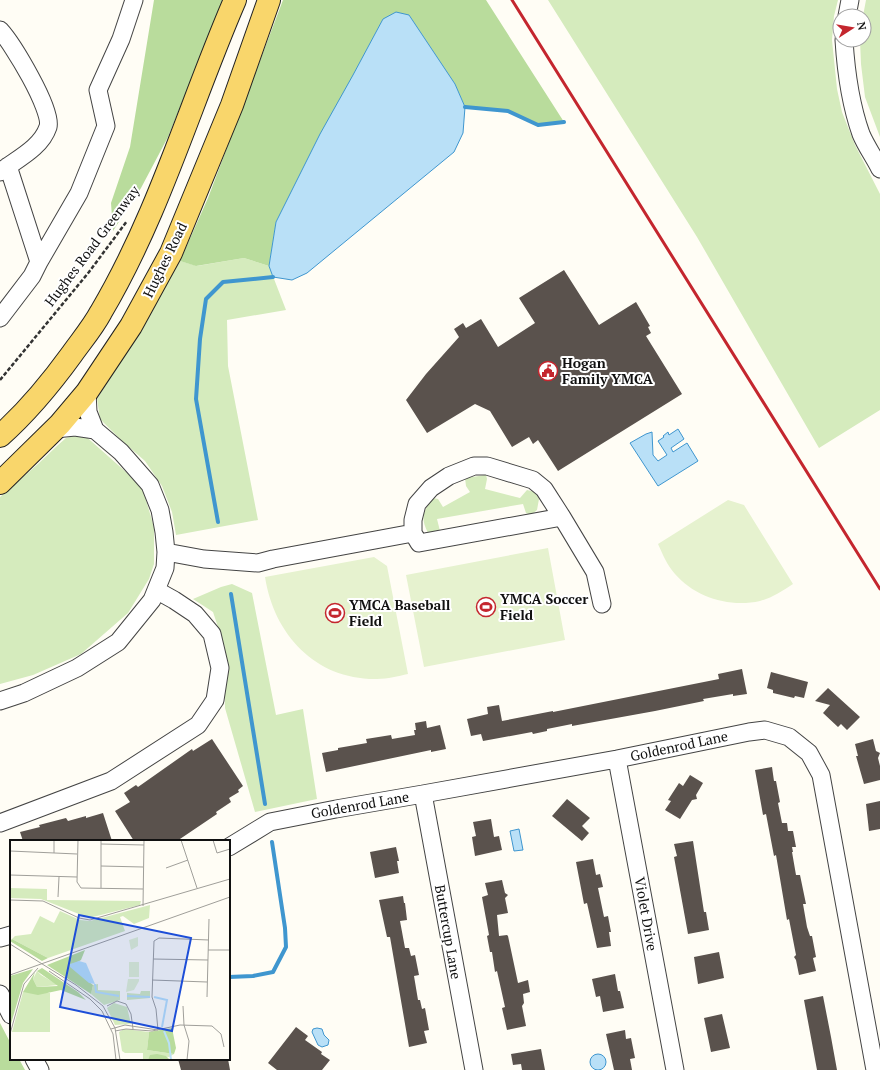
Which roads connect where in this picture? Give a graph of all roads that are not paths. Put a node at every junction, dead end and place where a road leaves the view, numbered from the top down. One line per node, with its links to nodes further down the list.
1 (134, 0): 8 (street)
2 (235, 0): 13 (main road)
3 (269, 0): 10 (main road, Hughes Road)
4 (0, 30): 6 (street)
5 (844, 48): 7 (street)
6 (4, 169): 8 (street)
7 (880, 169)
8 (39, 262): 9 (street)
9 (0, 318)
10 (87, 392): 11 (main road, Hughes Road); 12 (street)
11 (55, 429): 12 (street); 14 (main road, Hughes Road)
12 (95, 430): 17 (street)
13 (0, 436)
14 (0, 483)
15 (562, 517): 16 (street); 16 (street); 19 (street)
16 (413, 533): 17 (street)
17 (166, 552): 18 (street)
18 (156, 590): 20 (street); 23 (street)
19 (602, 604)
20 (0, 701)
21 (617, 759): 22 (street, Goldenrod Lane); 29 (street, Goldenrod Lane); 33 (street, Violet Drive)
22 (423, 794): 24 (street, Goldenrod Lane); 32 (street, Buttercup Lane)
23 (0, 823)
24 (230, 846)
25 (10, 935): 26 (street)
26 (0, 938)
27 (0, 994): 28 (street)
28 (10, 1013)
29 (874, 1027): 34 (street, Goldenrod Lane)
30 (35, 1060): 31 (street)
31 (40, 1070)
32 (474, 1070)
33 (675, 1070)
34 (875, 1070)

